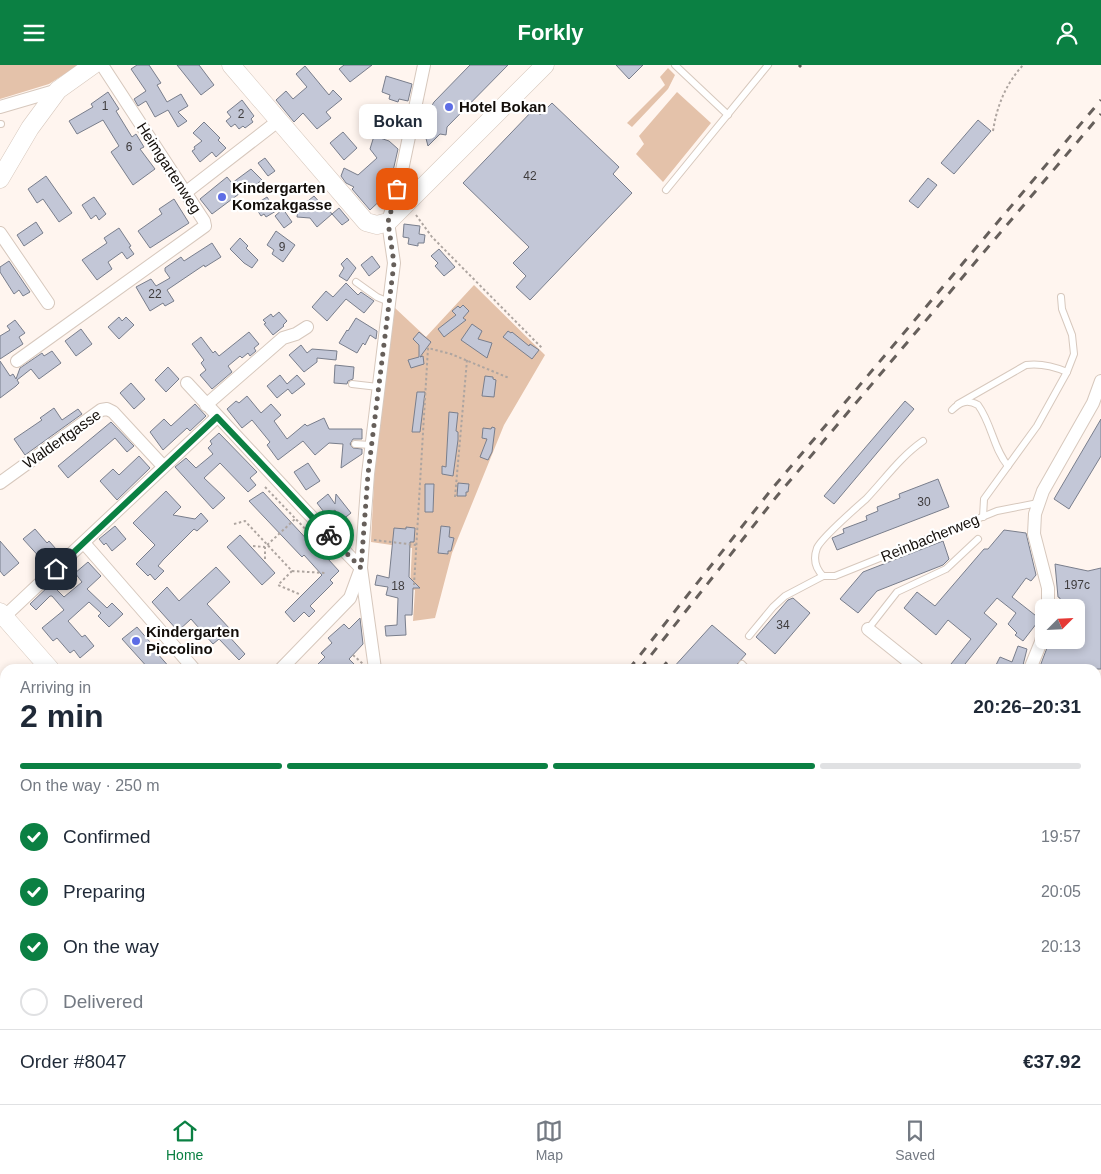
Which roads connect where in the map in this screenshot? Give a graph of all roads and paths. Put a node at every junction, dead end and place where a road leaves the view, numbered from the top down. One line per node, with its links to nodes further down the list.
1 (93, 65): 9 (street)
2 (102, 65): 16 (street, Heimgartenweg)
3 (231, 65): 12 (street)
4 (424, 65): 18 (street)
5 (545, 65): 17 (street)
6 (675, 65): 11 (lane)
7 (768, 65): 11 (lane)
8 (1023, 65): 13 (path)
9 (58, 90): 10 (street); 14 (street)
10 (0, 107)
11 (728, 115): 15 (lane)
12 (278, 121): 16 (street); 18 (street)
13 (993, 131)
14 (0, 179)
15 (666, 190)
16 (185, 193): 27 (street, Heimgartenweg)
17 (407, 204): 18 (street); 25 (path)
18 (388, 222): 22 (street)
19 (0, 233): 23 (street)
20 (356, 282): 22 (lane)
21 (1062, 297): 28 (lane)
22 (389, 302): 33 (street)
23 (48, 303)
24 (307, 327): 35 (street)
25 (543, 349)
26 (467, 360): 29 (path); 44 (path); 52 (path)
27 (17, 361)
28 (1067, 372): 34 (lane); 42 (lane)
29 (509, 378)
30 (1101, 381): 45 (street)
31 (187, 383): 35 (street)
32 (352, 384): 33 (lane)
33 (378, 387): 40 (street)
34 (958, 404): 36 (lane); 42 (lane)
35 (206, 405): 37 (street)
36 (952, 411)
37 (217, 417): 41 (street); 46 (street)
38 (923, 441): 59 (lane)
39 (354, 444): 40 (lane)
40 (371, 445): 49 (street)
41 (163, 466): 43 (street, Waldertgasse); 51 (street)
42 (1008, 466): 47 (lane)
43 (0, 483)
44 (455, 497)
45 (1038, 503): 47 (lane, Reinbacherweg); 62 (street)
46 (305, 510): 54 (path); 56 (street)
47 (983, 517): 59 (lane, Reinbacherweg)
48 (234, 524): 54 (path)
49 (363, 538): 52 (path); 56 (street)
50 (978, 539): 64 (lane)
51 (84, 543): 63 (street); 69 (street)
52 (416, 545): 60 (path)
53 (253, 546): 54 (path)
54 (266, 546): 55 (path); 57 (path)
55 (265, 559)
56 (361, 568): 70 (street); 72 (street)
57 (292, 571): 58 (path); 61 (path)
58 (324, 573)
59 (823, 576): 65 (lane, Reinbacherweg)
60 (414, 585)
61 (299, 594)
62 (1048, 599)
63 (2, 615): 68 (street)
64 (868, 629): 73 (street)
65 (749, 636)
66 (1038, 649): 74 (street)
67 (353, 655): 71 (path)
68 (46, 664)
69 (190, 664)
70 (286, 664)
71 (363, 664)
72 (374, 664)
73 (912, 664)
74 (1032, 664)

